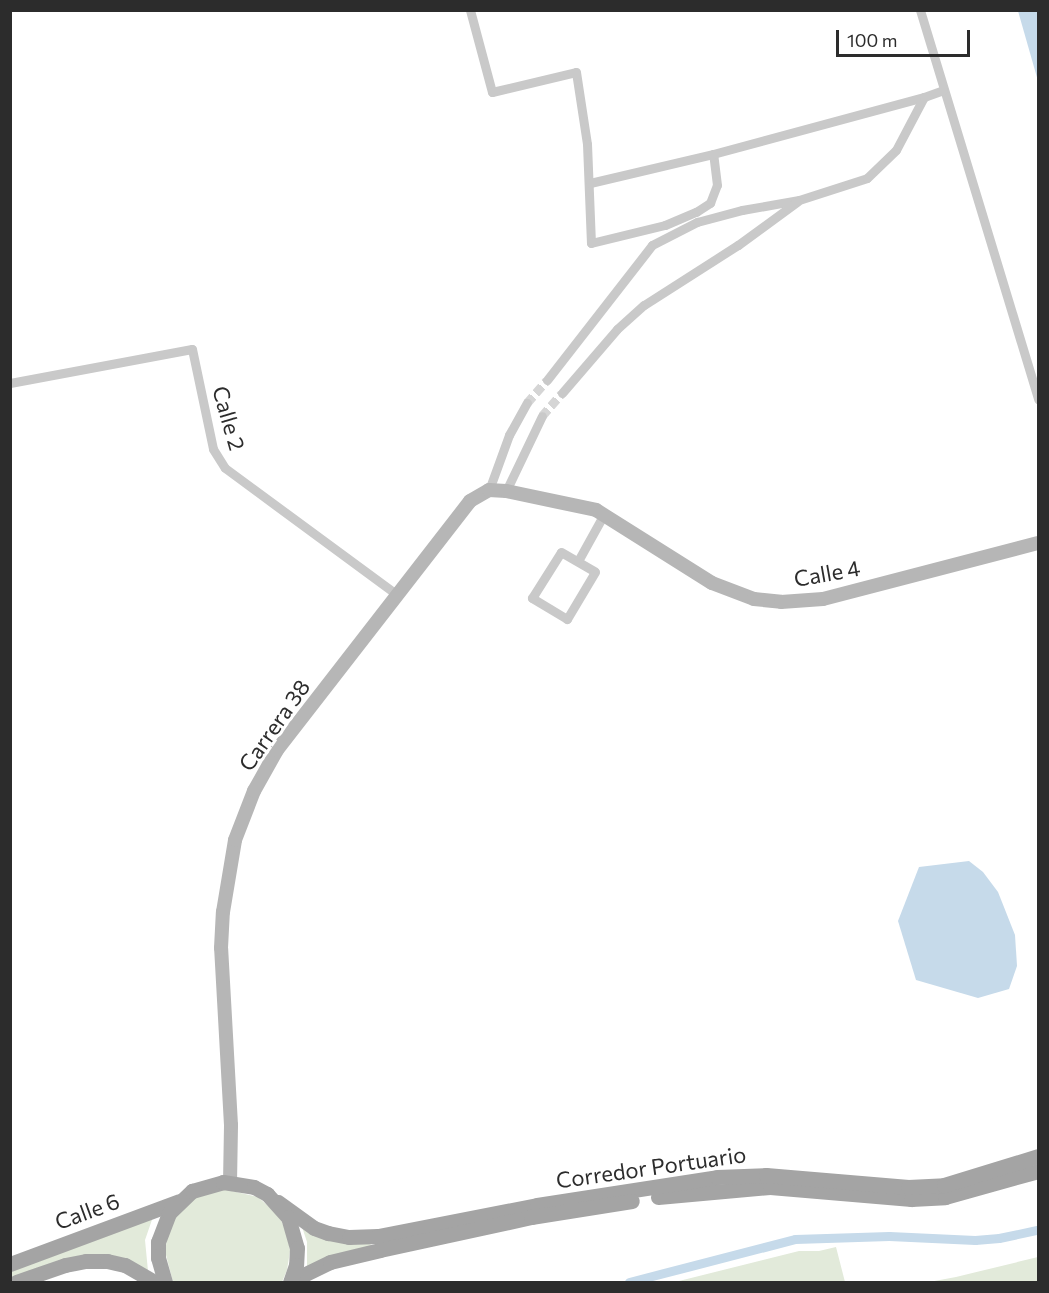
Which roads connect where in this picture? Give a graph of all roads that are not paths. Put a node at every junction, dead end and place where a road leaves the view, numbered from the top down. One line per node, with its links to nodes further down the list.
1 (470, 10): 6 (street)
2 (920, 10): 3 (street)
3 (943, 90): 4 (street); 11 (street)
4 (924, 96): 5 (street); 7 (street)
5 (713, 154): 6 (street); 6 (street)
6 (590, 183)
7 (799, 200): 8 (street); 10 (street)
8 (547, 380)
9 (10, 383): 19 (street, Calle 2)
10 (562, 393)
11 (1038, 399)
12 (527, 403): 14 (street)
13 (542, 416): 15 (street)
14 (489, 490): 15 (street, Calle 4); 19 (street, Carrera 38)
15 (506, 491): 16 (street, Calle 4)
16 (604, 514): 17 (street, Calle 4); 18 (street)
17 (1038, 543)
18 (578, 561): 18 (street)
19 (397, 595): 22 (street, Carrera 38)
20 (1038, 1156): 24 (main road, Corredor Portuario)
21 (1038, 1171): 29 (main road, Corredor Portuario)
22 (230, 1183): 23 (main road); 24 (main road, Corredor Portuario)
23 (179, 1201): 25 (main road, Calle 6); 28 (main road)
24 (278, 1203): 29 (main road)
25 (10, 1264)
26 (16, 1282): 27 (main road, Calle 6)
27 (154, 1282)
28 (165, 1282)
29 (291, 1282)

